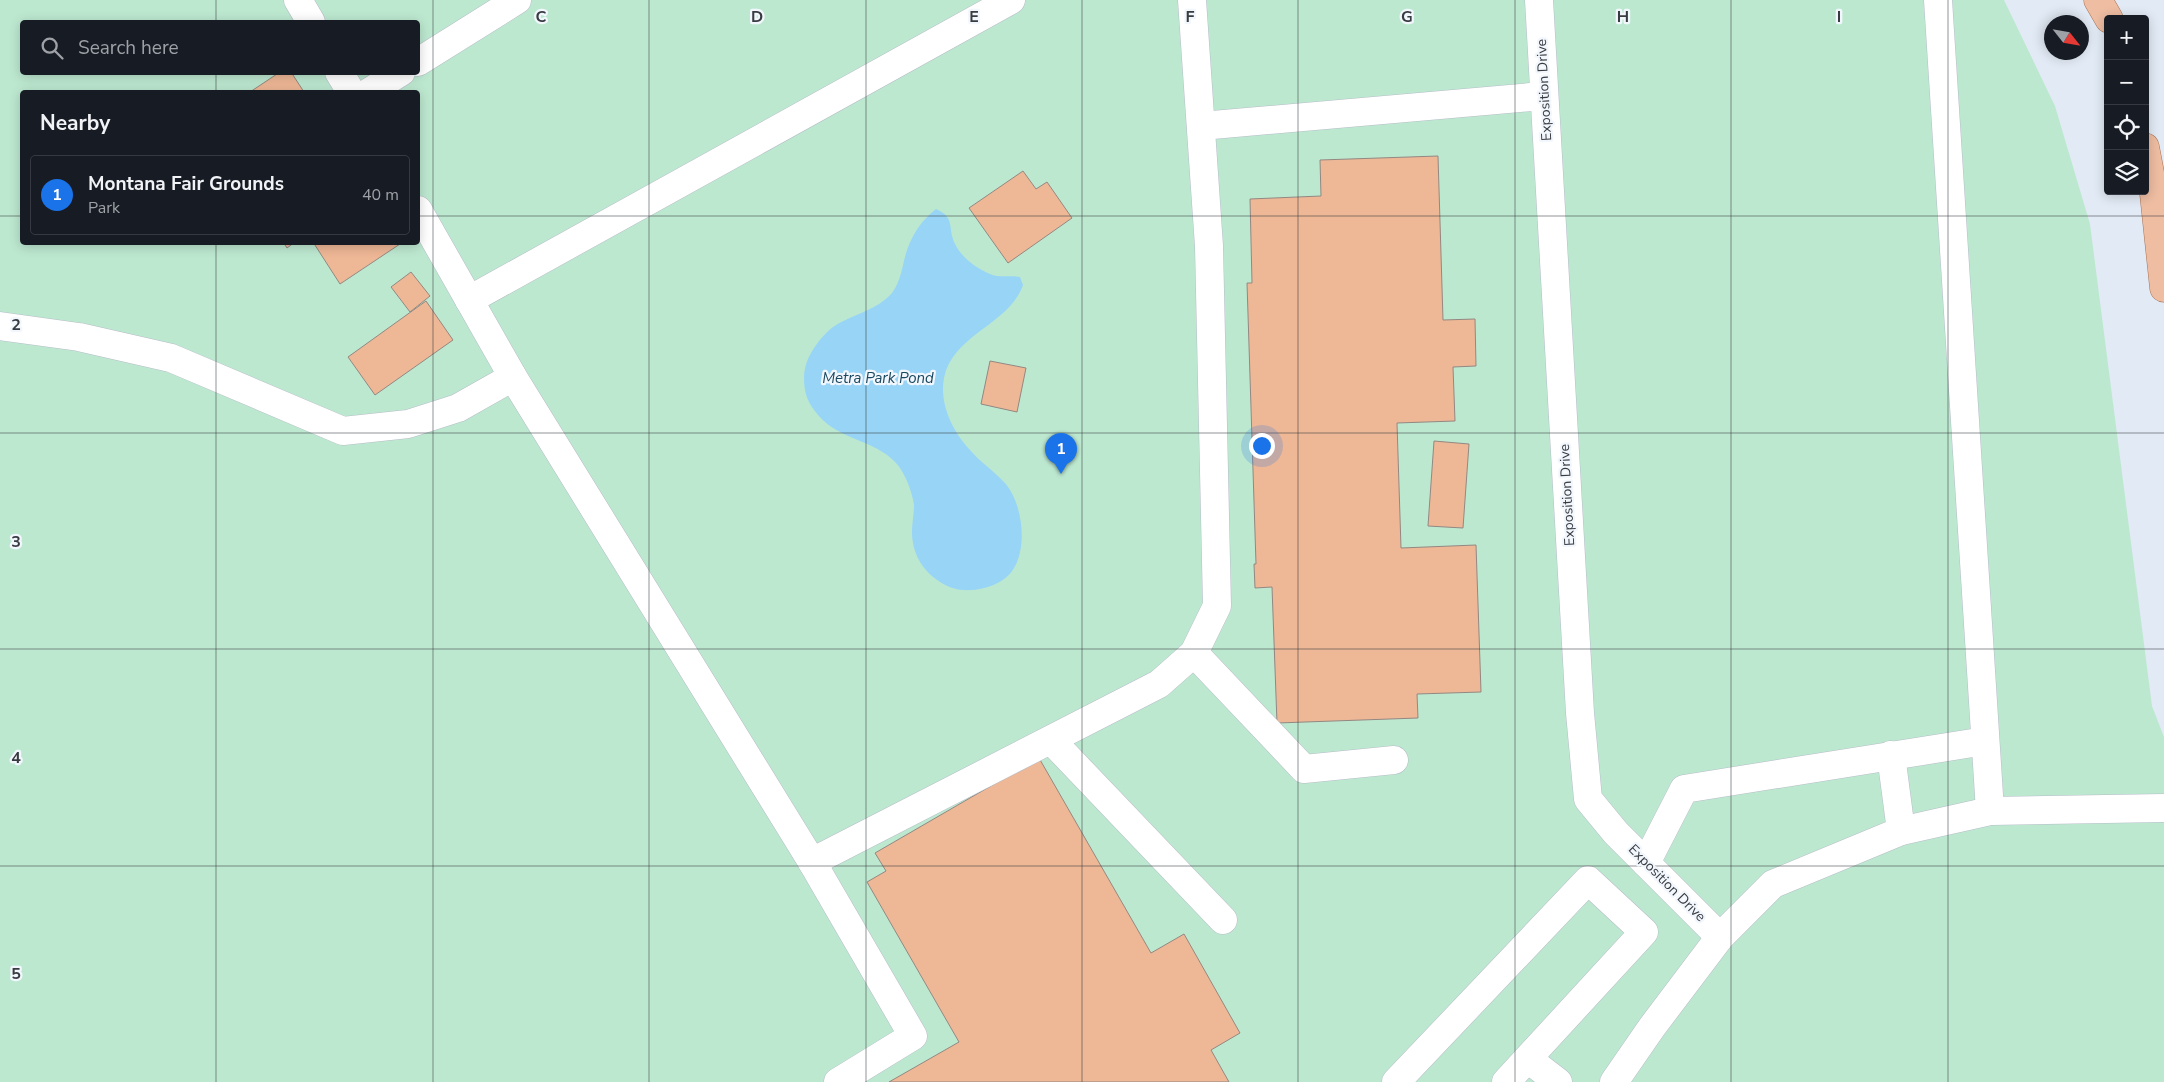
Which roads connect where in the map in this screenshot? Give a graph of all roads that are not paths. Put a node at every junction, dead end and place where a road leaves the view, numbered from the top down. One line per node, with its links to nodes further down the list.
1 (298, 0): 9 (street)
2 (517, 0): 10 (street)
3 (1011, 0): 20 (street)
4 (1192, 0): 16 (street)
5 (1539, 0): 15 (street, Exposition Drive)
6 (1938, 0): 25 (street)
7 (2098, 0): 8 (main road)
8 (2107, 15)
9 (310, 20)
10 (420, 61)
11 (341, 75): 13 (street)
12 (397, 75): 14 (street)
13 (349, 90)
14 (373, 90)
15 (1543, 96): 16 (street); 32 (street, Exposition Drive)
16 (1201, 126): 23 (street)
17 (2146, 150): 19 (main road)
18 (420, 214): 20 (street)
19 (2164, 288)
20 (469, 300): 22 (street)
21 (0, 326): 22 (street)
22 (513, 377): 31 (street)
23 (1194, 654): 24 (street); 27 (street)
24 (1050, 740): 31 (street); 33 (street)
25 (1985, 741): 26 (street); 29 (street)
26 (1891, 756): 30 (street); 32 (street)
27 (1394, 760)
28 (2164, 808): 29 (street)
29 (1990, 811): 30 (street)
30 (1901, 831): 34 (street)
31 (812, 862): 36 (street)
32 (1646, 863): 34 (street, Exposition Drive)
33 (1223, 920)
34 (1720, 936): 40 (street)
35 (1528, 1059): 37 (street); 38 (street); 39 (street)
36 (838, 1082)
37 (1396, 1082)
38 (1506, 1082)
39 (1558, 1082)
40 (1614, 1082)

